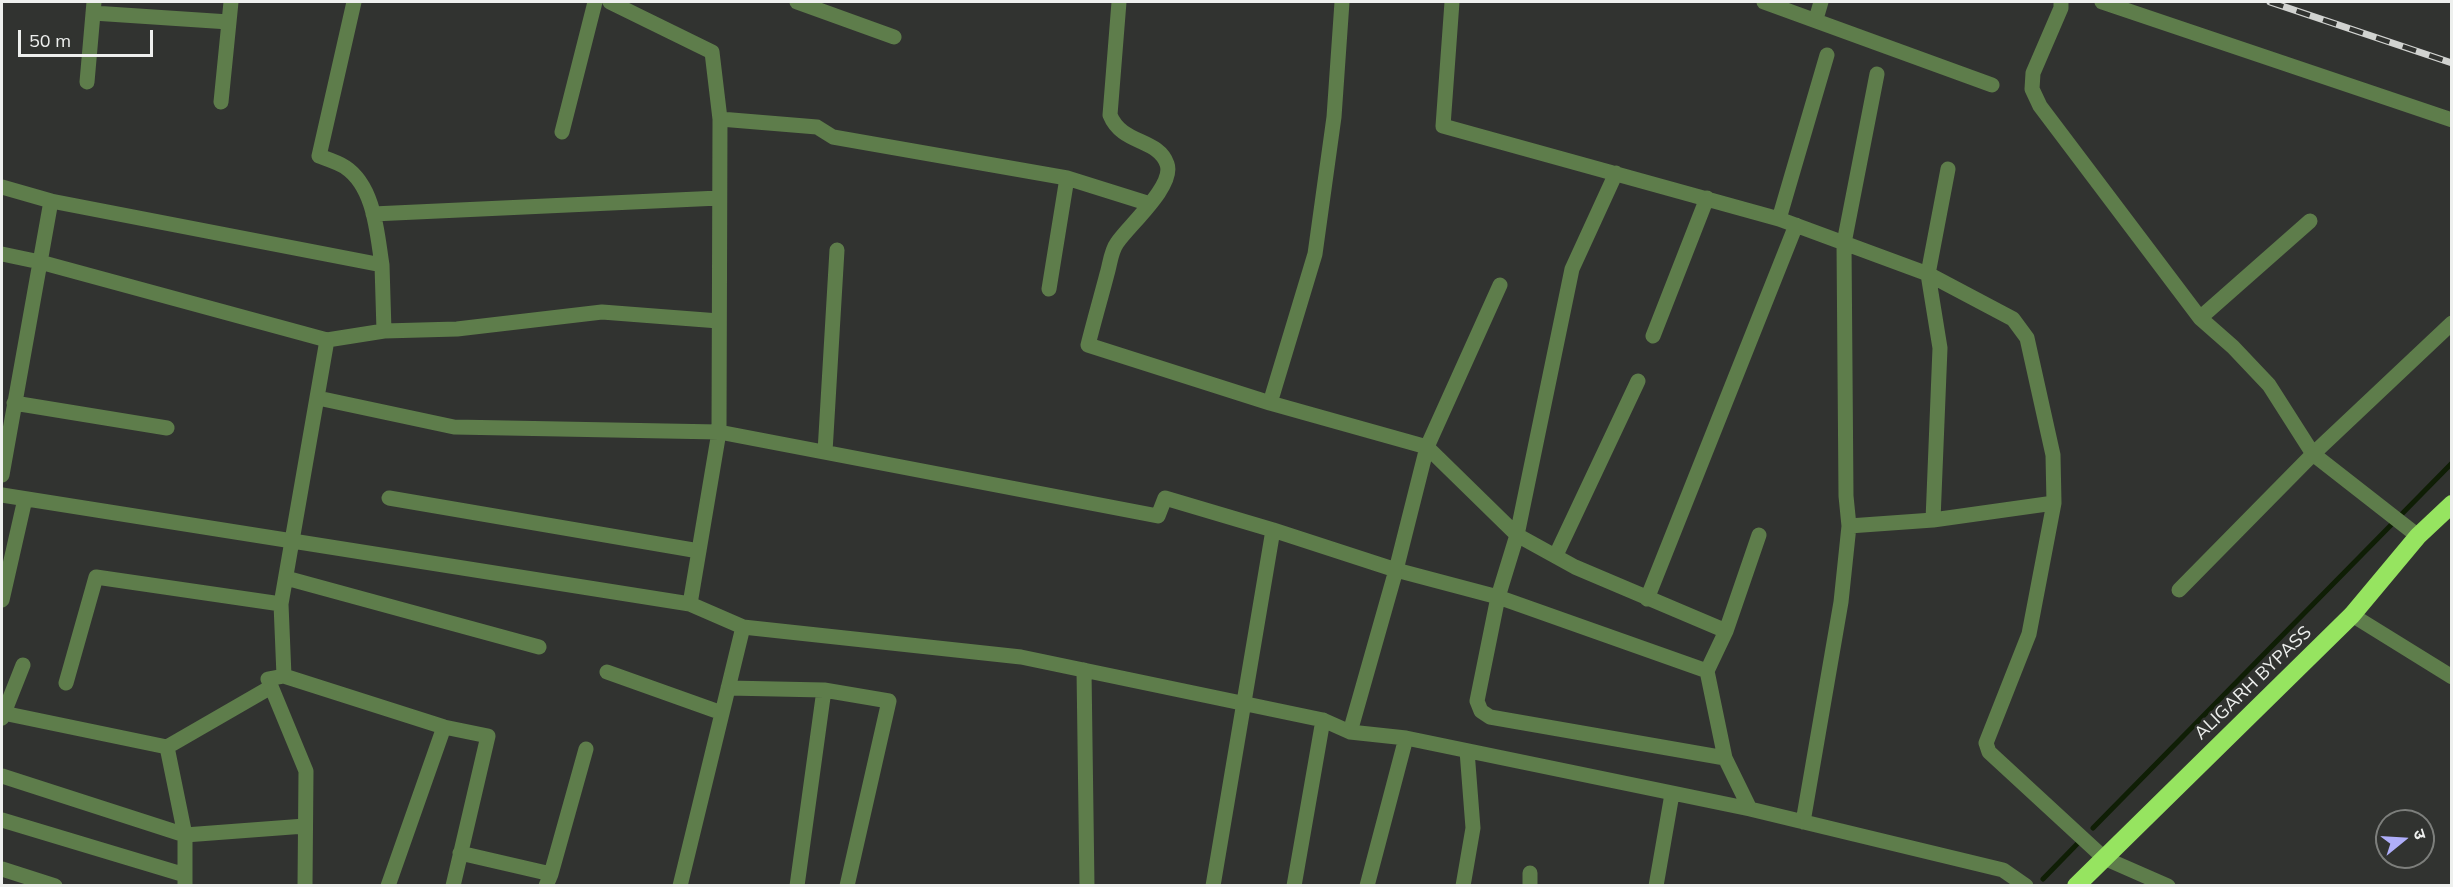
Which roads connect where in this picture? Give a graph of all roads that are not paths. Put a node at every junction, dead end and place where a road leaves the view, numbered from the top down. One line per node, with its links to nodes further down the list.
1 (231, 2): 15 (street)
2 (354, 2): 33 (street)
3 (595, 2): 24 (street)
4 (610, 2): 22 (street)
5 (796, 2): 16 (street)
6 (1119, 2): 32 (street)
7 (1342, 2): 54 (street)
8 (1452, 2): 26 (street)
9 (1764, 2): 14 (street)
10 (1821, 2): 14 (street)
11 (2061, 2): 45 (street)
12 (2102, 2): 23 (street)
13 (94, 8): 15 (street); 19 (street)
14 (1816, 19): 20 (street)
15 (229, 21): 21 (street)
16 (894, 38)
17 (1827, 55): 34 (street)
18 (1877, 74): 37 (street)
19 (87, 82)
20 (1992, 85)
21 (221, 102)
22 (720, 119): 27 (street); 29 (street)
23 (2451, 120)
24 (562, 132)
25 (1948, 170): 42 (street)
26 (1616, 173): 30 (street); 70 (street)
27 (1066, 178): 32 (street); 44 (street)
28 (2, 187): 31 (street)
29 (719, 198): 33 (street); 46 (street)
30 (1707, 198): 34 (street); 49 (street)
31 (51, 201): 40 (street); 41 (street)
32 (1150, 204): 54 (street)
33 (373, 214): 41 (street)
34 (1779, 219): 36 (street)
35 (2310, 220): 45 (street)
36 (1796, 225): 37 (street); 79 (street)
37 (1844, 243): 42 (street); 68 (street)
38 (837, 250): 58 (street)
39 (2, 254): 40 (street)
40 (40, 262): 50 (street); 53 (street)
41 (382, 266): 48 (street)
42 (1928, 274): 64 (street); 66 (street)
43 (1500, 285): 57 (street)
44 (1049, 289)
45 (2200, 318): 59 (street)
46 (719, 321): 48 (street); 56 (street)
47 (2451, 324): 59 (street)
48 (384, 331): 50 (street)
49 (1653, 336)
50 (327, 340): 52 (street)
51 (1638, 381): 74 (street)
52 (318, 398): 56 (street); 72 (street)
53 (14, 403): 55 (street); 60 (street)
54 (1270, 404): 57 (street)
55 (167, 428)
56 (718, 432): 58 (street); 73 (street)
57 (1427, 447): 70 (street); 75 (street)
58 (825, 452): 69 (street)
59 (2313, 454): 67 (street); 77 (street)
60 (2, 476)
61 (2, 495): 63 (street)
62 (388, 498): 73 (street)
63 (25, 499): 72 (street); 80 (street)
64 (2054, 503): 66 (street); 116 (street)
65 (2451, 504): 67 (highway, ALIGARH BYPASS)
66 (1933, 519): 68 (street)
67 (2405, 525): 83 (highway, ALIGARH BYPASS)
68 (1849, 526): 112 (street)
69 (1273, 530): 75 (street); 97 (street)
70 (1517, 535): 74 (street); 78 (street)
71 (1759, 535): 85 (street)
72 (293, 541): 76 (street); 82 (street)
73 (699, 550): 82 (street)
74 (1556, 555): 79 (street)
75 (1396, 570): 78 (street); 102 (street)
76 (286, 578): 81 (street); 86 (street)
77 (2179, 590)
78 (1498, 597): 89 (street); 107 (street)
79 (1647, 599): 85 (street)
80 (2, 600)
81 (281, 604): 91 (street); 93 (street)
82 (690, 604): 84 (street)
83 (2352, 615): 92 (street); 116 (highway, ALIGARH BYPASS)
84 (743, 627): 88 (street); 95 (street)
85 (1726, 631): 89 (street)
86 (538, 647)
87 (23, 665): 99 (street)
88 (1084, 670): 97 (street); 127 (street)
89 (1707, 671): 107 (street)
90 (607, 672): 98 (street)
91 (284, 676): 94 (street); 101 (street)
92 (2451, 677)
93 (66, 683)
94 (271, 687): 104 (street); 113 (street)
95 (728, 688): 96 (street); 98 (street)
96 (824, 690): 125 (street); 126 (street)
97 (1242, 703): 100 (street); 128 (street)
98 (722, 713): 124 (street)
99 (2, 715): 104 (street)
100 (1323, 720): 102 (street); 129 (street)
101 (444, 727): 115 (street); 122 (street)
102 (1350, 732): 103 (street)
103 (1406, 738): 106 (street); 130 (street)
104 (167, 747): 114 (street)
105 (586, 749): 119 (street)
106 (1467, 751): 109 (street); 131 (street)
107 (1725, 758): 110 (street)
108 (2, 776): 114 (street)
109 (1672, 794): 110 (street); 132 (street)
110 (1750, 809): 112 (street)
111 (2, 820): 118 (street)
112 (1803, 822): 133 (street)
113 (305, 825): 114 (street); 121 (street)
114 (185, 835): 118 (street)
115 (460, 853): 119 (street); 123 (street)
116 (2104, 858): 134 (highway, ALIGARH BYPASS); 135 (street)
117 (2, 869): 120 (street)
118 (185, 880)
119 (549, 880)
120 (55, 885)
121 (305, 885)
122 (388, 885)
123 (453, 885)
124 (680, 885)
125 (797, 885)
126 (847, 885)
127 (1087, 885)
128 (1213, 885)
129 (1294, 885)
130 (1367, 885)
131 (1463, 885)
132 (1656, 885)
133 (2026, 885)
134 (2076, 885)
135 (2168, 885)

